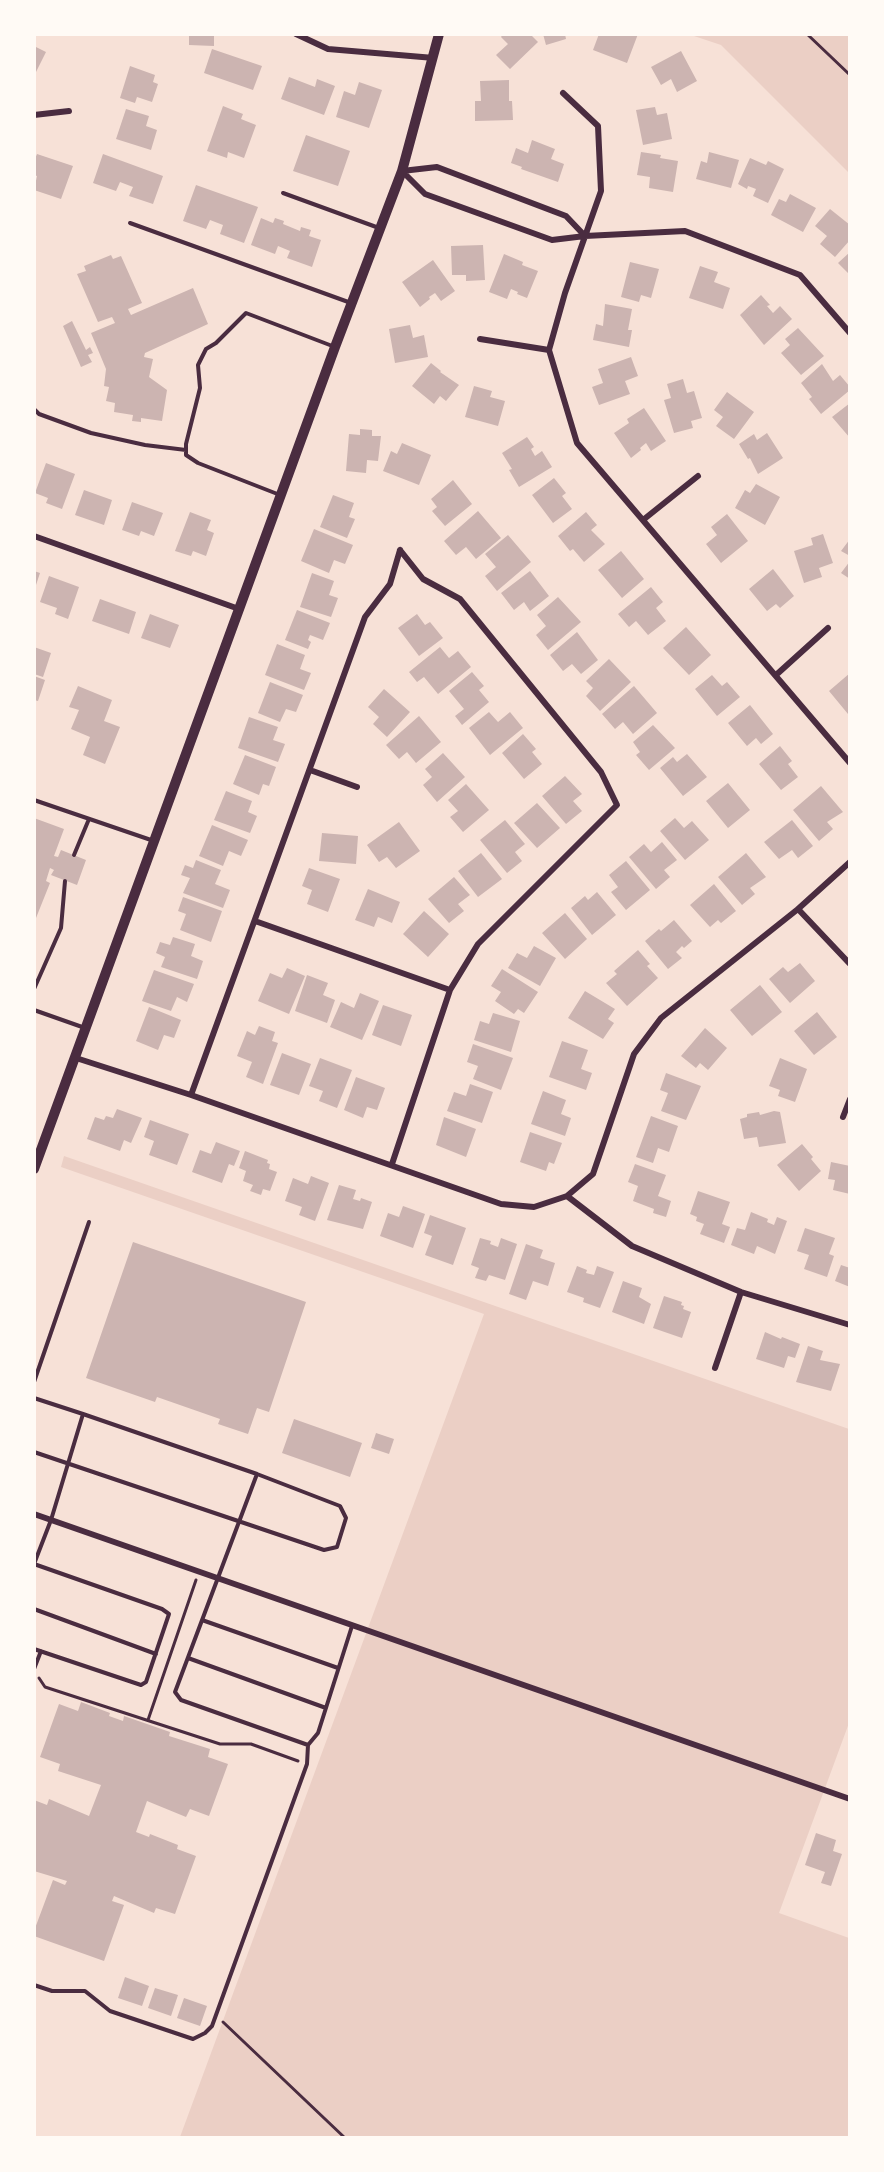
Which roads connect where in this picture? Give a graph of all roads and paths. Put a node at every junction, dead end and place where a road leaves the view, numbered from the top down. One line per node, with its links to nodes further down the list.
1 (296, 34): 4 (street)
2 (439, 34): 4 (main road)
3 (807, 34): 5 (path)
4 (434, 58): 9 (main road)
5 (849, 75)
6 (563, 93): 13 (street)
7 (69, 111): 8 (street)
8 (34, 114)
9 (402, 171): 12 (main road); 13 (street); 13 (street)
10 (283, 193): 12 (lane)
11 (130, 223): 14 (lane)
12 (379, 229): 14 (main road)
13 (585, 236): 15 (street); 18 (street)
14 (352, 303): 17 (main road)
15 (849, 333)
16 (480, 339): 18 (street)
17 (335, 347): 20 (lane); 22 (main road)
18 (549, 350): 23 (street)
19 (34, 409): 20 (lane)
20 (186, 450): 22 (lane)
21 (698, 476): 23 (street)
22 (281, 496): 25 (main road)
23 (644, 520): 27 (street)
24 (34, 536): 25 (street)
25 (239, 609): 33 (main road)
26 (828, 628): 27 (street)
27 (776, 675): 28 (street)
28 (849, 764)
29 (310, 770): 30 (street); 38 (street); 41 (street)
30 (357, 787)
31 (34, 800): 32 (lane)
32 (89, 819): 33 (lane); 34 (lane)
33 (155, 842): 43 (main road)
34 (74, 855)
35 (849, 861): 37 (street)
36 (65, 881): 40 (lane)
37 (798, 909): 39 (street); 50 (street)
38 (255, 921): 41 (street); 45 (street)
39 (849, 964)
40 (34, 989)
41 (450, 990): 48 (street)
42 (34, 1010): 43 (lane)
43 (87, 1029): 44 (main road)
44 (76, 1058): 45 (street); 49 (main road)
45 (191, 1095): 48 (street)
46 (849, 1099): 47 (street)
47 (843, 1117)
48 (392, 1164): 50 (street)
49 (34, 1169)
50 (567, 1196): 52 (street)
51 (89, 1222): 55 (lane)
52 (741, 1292): 53 (street); 54 (street)
53 (849, 1325)
54 (715, 1368)
55 (34, 1382)
56 (34, 1398): 57 (lane)
57 (83, 1414): 59 (lane); 60 (lane)
58 (34, 1452): 59 (lane)
59 (68, 1463): 62 (lane); 63 (lane)
60 (257, 1474): 63 (lane); 63 (lane)
61 (34, 1514): 62 (street)
62 (51, 1520): 64 (lane); 65 (street)
63 (238, 1522): 66 (lane)
64 (34, 1564): 72 (lane)
65 (199, 1573): 66 (street); 77 (path)
66 (217, 1579): 68 (lane); 69 (street)
67 (34, 1609): 72 (lane)
68 (202, 1620): 73 (lane); 74 (lane)
69 (352, 1626): 74 (lane); 80 (street)
70 (34, 1649): 71 (lane)
71 (41, 1651): 72 (lane); 75 (lane)
72 (156, 1654)
73 (188, 1658): 76 (lane); 78 (lane)
74 (338, 1668): 76 (lane)
75 (35, 1669): 77 (path)
76 (326, 1708): 78 (lane)
77 (148, 1720): 79 (path)
78 (308, 1745): 79 (lane)
79 (307, 1764): 82 (lane)
80 (849, 1799)
81 (34, 1985): 82 (lane)
82 (216, 2015): 83 (path)
83 (344, 2137)

